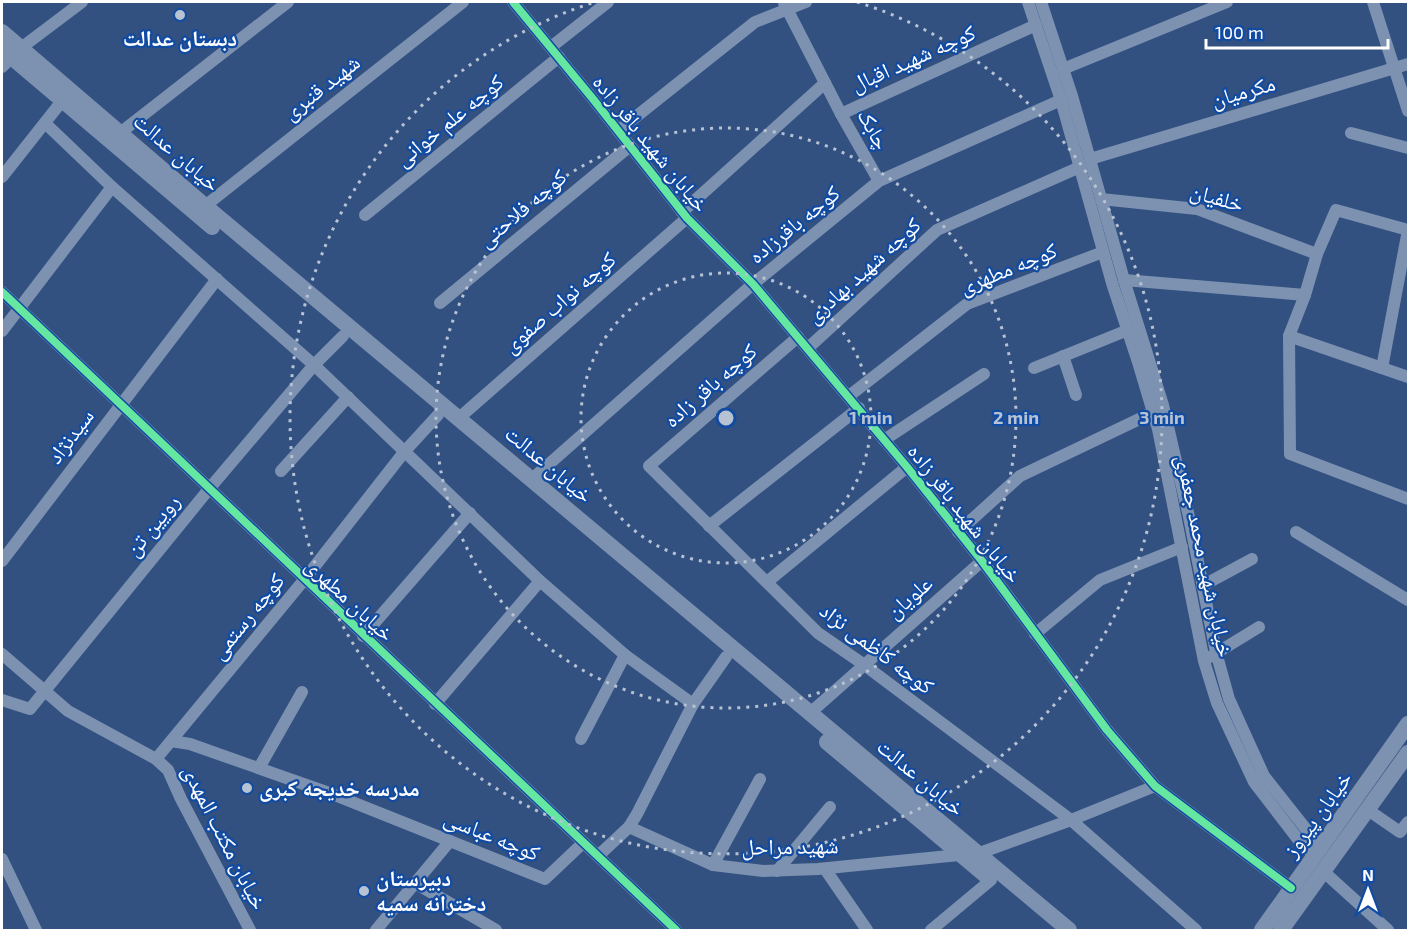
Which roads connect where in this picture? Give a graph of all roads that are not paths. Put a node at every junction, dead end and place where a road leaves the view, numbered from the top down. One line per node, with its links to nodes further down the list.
1 (82, 2): 15 (street)
2 (288, 2): 26 (street)
3 (463, 2): 36 (street, شهید قنبری)
4 (513, 2): 14 (street, خیابان شهید باقر زاده)
5 (609, 2): 14 (street, کوچه علم خوانی)
6 (806, 2): 11 (street)
7 (1028, 2): 12 (street, خیابان شهید محمد جعفری)
8 (1041, 2): 18 (street, خیابان شهید محمد جعفری)
9 (1227, 2): 18 (street)
10 (1373, 2): 17 (street)
11 (785, 5): 19 (street, چابک); 25 (street)
12 (1036, 25): 20 (street, خیابان شهید محمد جعفری); 23 (street, کوچه شهید اقبال)
13 (2, 32): 15 (main road, خیابان عدالت)
14 (555, 52): 25 (street, خیابان شهید باقر زاده); 37 (street, کوچه علم خوانی)
15 (9, 55): 21 (main road, خیابان عدالت); 26 (main road, خیابان عدالت)
16 (1408, 64): 17 (street, مکرمیان)
17 (1395, 68): 22 (street); 30 (street, مکرمیان)
18 (1063, 69): 30 (street, خیابان شهید محمد جعفری)
19 (825, 83): 23 (street, چابک); 38 (street, کوچه نواب صفوی)
20 (1061, 100): 31 (street, خیابان شهید محمد جعفری); 33 (street, کوچه باقرزاده)
21 (62, 101): 24 (street); 51 (main road, خیابان عدالت)
22 (1408, 111)
23 (841, 114): 33 (street, چابک)
24 (45, 123): 32 (street); 34 (street)
25 (618, 131): 28 (street, خیابان شهید باقر زاده)
26 (120, 133): 36 (main road, خیابان عدالت)
27 (1351, 133): 29 (street)
28 (630, 146): 38 (street, خیابان شهید باقر زاده); 47 (street, کوچه فلاحتی)
29 (1408, 148)
30 (1090, 159): 35 (street, خیابان شهید محمد جعفری)
31 (1080, 167): 40 (street, خیابان شهید محمد جعفری); 54 (street, کوچه شهید بهادری)
32 (2, 177)
33 (879, 182): 44 (street, کوچه باقرزاده)
34 (112, 187): 42 (street); 48 (street)
35 (1101, 199): 41 (street, خلفیان); 43 (street, خیابان شهید محمد جعفری)
36 (205, 206): 68 (main road, خیابان عدالت)
37 (365, 215)
38 (684, 215): 44 (street, خیابان شهید باقر زاده); 68 (street, کوچه نواب صفوی)
39 (1408, 230): 41 (street); 58 (street)
40 (1103, 252): 49 (street, خیابان شهید محمد جعفری); 62 (street, کوچه مطهری)
41 (1317, 254): 46 (street)
42 (217, 279): 56 (street); 64 (street, سیدنژاد)
43 (1124, 280): 46 (street); 88 (street, خیابان شهید محمد جعفری)
44 (753, 284): 53 (street, خیابان شهید باقر زاده); 74 (street, کوچه باقرزاده)
45 (2, 292): 48 (street, خیابان مطهری)
46 (1305, 295): 52 (street)
47 (440, 303)
48 (19, 309): 50 (street); 64 (street, خیابان مطهری)
49 (1128, 330): 55 (street); 66 (street, خیابان شهید محمد جعفری)
50 (2, 331)
51 (343, 336): 56 (street, رویین تن); 67 (main road, خیابان عدالت)
52 (1289, 336): 58 (street); 76 (street)
53 (798, 337): 54 (street, خیابان شهید باقر زاده); 71 (street, کوچه باقر زاده)
54 (808, 348): 62 (street, خیابان شهید باقر زاده)
55 (1063, 356): 57 (street); 61 (street)
56 (314, 365): 63 (street); 75 (street, رویین تن)
57 (1034, 368)
58 (1382, 368): 60 (street)
59 (984, 374): 69 (street)
60 (1408, 377)
61 (1076, 395)
62 (849, 396): 65 (street, خیابان شهید باقر زاده)
63 (348, 397): 70 (street); 73 (street)
64 (120, 405): 75 (street, خیابان مطهری); 83 (street, سیدنژاد)
65 (859, 408): 69 (street, خیابان شهید باقر زاده); 78 (street)
66 (1152, 413): 79 (street); 81 (street, خیابان شهید محمد جعفری)
67 (438, 415): 70 (street, کوچه رستمی); 96 (main road, خیابان عدالت)
68 (459, 418): 74 (main road, خیابان عدالت)
69 (884, 440): 72 (street, خیابان شهید باقر زاده)
70 (405, 451): 77 (street); 85 (street, کوچه رستمی)
71 (649, 466): 78 (street, کوچه کاظمی نژاد)
72 (907, 467): 79 (street, خیابان شهید باقر زاده); 87 (street)
73 (281, 471)
74 (532, 479): 104 (main road, خیابان عدالت)
75 (209, 489): 85 (street, خیابان مطهری); 99 (street, رویین تن)
76 (1408, 499)
77 (470, 513): 86 (street); 92 (street)
78 (709, 526): 87 (street, کوچه کاظمی نژاد)
79 (958, 532): 84 (street, خیابان شهید باقر زاده)
80 (1296, 532): 89 (street)
81 (1182, 547): 91 (street); 97 (street, خیابان شهید محمد جعفری)
82 (1251, 559): 88 (street)
83 (2, 561)
84 (982, 561): 91 (street, خیابان شهید باقر زاده); 98 (street, علویان)
85 (303, 580): 92 (street, خیابان مطهری); 107 (street, کوچه رستمی)
86 (540, 581): 95 (street); 102 (street)
87 (767, 582): 98 (street, کوچه کاظمی نژاد)
88 (1202, 586): 93 (street, خیابان شهید محمد جعفری)
89 (1408, 600)
90 (1259, 627): 93 (street)
91 (1035, 634): 112 (street, خیابان شهید باقر زاده)
92 (363, 636): 102 (street, خیابان مطهری)
93 (1216, 652): 97 (street); 120 (street, خیابان شهید محمد جعفری)
94 (2, 654): 99 (street, خیابان مکتب المهدی)
95 (625, 655): 103 (street); 106 (street)
96 (726, 657): 103 (street); 122 (main road, خیابان عدالت)
97 (1204, 661): 120 (street, خیابان شهید محمد جعفری)
98 (863, 664): 104 (street, علویان); 115 (street, کوچه کاظمی نژاد)
99 (44, 691): 101 (street, رویین تن); 109 (street, خیابان مکتب المهدی)
100 (302, 692): 110 (street)
101 (2, 700)
102 (435, 704): 119 (street, خیابان مطهری)
103 (693, 704): 117 (street)
104 (810, 713): 121 (main road, خیابان عدالت)
105 (1408, 724): 120 (main road, خیابان پیروز)
106 (581, 739)
107 (171, 741): 109 (street, کوچه رستمی); 110 (street, کوچه عباسی)
108 (1408, 753): 114 (main road, خیابان پیروز)
109 (156, 759): 134 (street, خیابان مکتب المهدی)
110 (259, 768): 118 (street, کوچه عباسی)
111 (760, 779): 125 (street)
112 (1155, 786): 115 (street); 131 (street, خیابان شهید باقر زاده)
113 (830, 807): 127 (street)
114 (1368, 810): 116 (street); 128 (main road, خیابان پیروز)
115 (1071, 820): 121 (street); 141 (street, کوچه کاظمی نژاد)
116 (1408, 822)
117 (629, 827): 123 (street); 125 (street, شهید مراحل)
118 (450, 841): 119 (street, کوچه عباسی); 130 (street)
119 (583, 843): 123 (street, خیابان مطهری)
120 (1318, 850): 131 (main road, خیابان پیروز)
121 (977, 854): 140 (main road, خیابان عدالت)
122 (959, 855): 126 (street, شهید مراحل); 129 (main road, خیابان عدالت)
123 (598, 856): 136 (street, خیابان مطهری)
124 (2, 859): 133 (street)
125 (713, 865): 127 (street, شهید مراحل)
126 (825, 869): 127 (street, شهید مراحل); 137 (street)
127 (777, 871)
128 (1324, 872): 143 (main road, خیابان پیروز); 144 (street)
129 (992, 880): 138 (street); 139 (main road, خیابان عدالت)
130 (415, 883): 132 (street); 135 (street)
131 (1291, 888): 142 (main road, خیابان پیروز)
132 (381, 929)
133 (36, 930)
134 (250, 930)
135 (496, 930)
136 (676, 930)
137 (867, 930)
138 (931, 930)
139 (1052, 930)
140 (1069, 930)
141 (1196, 930)
142 (1262, 930)
143 (1281, 930)
144 (1388, 930)

